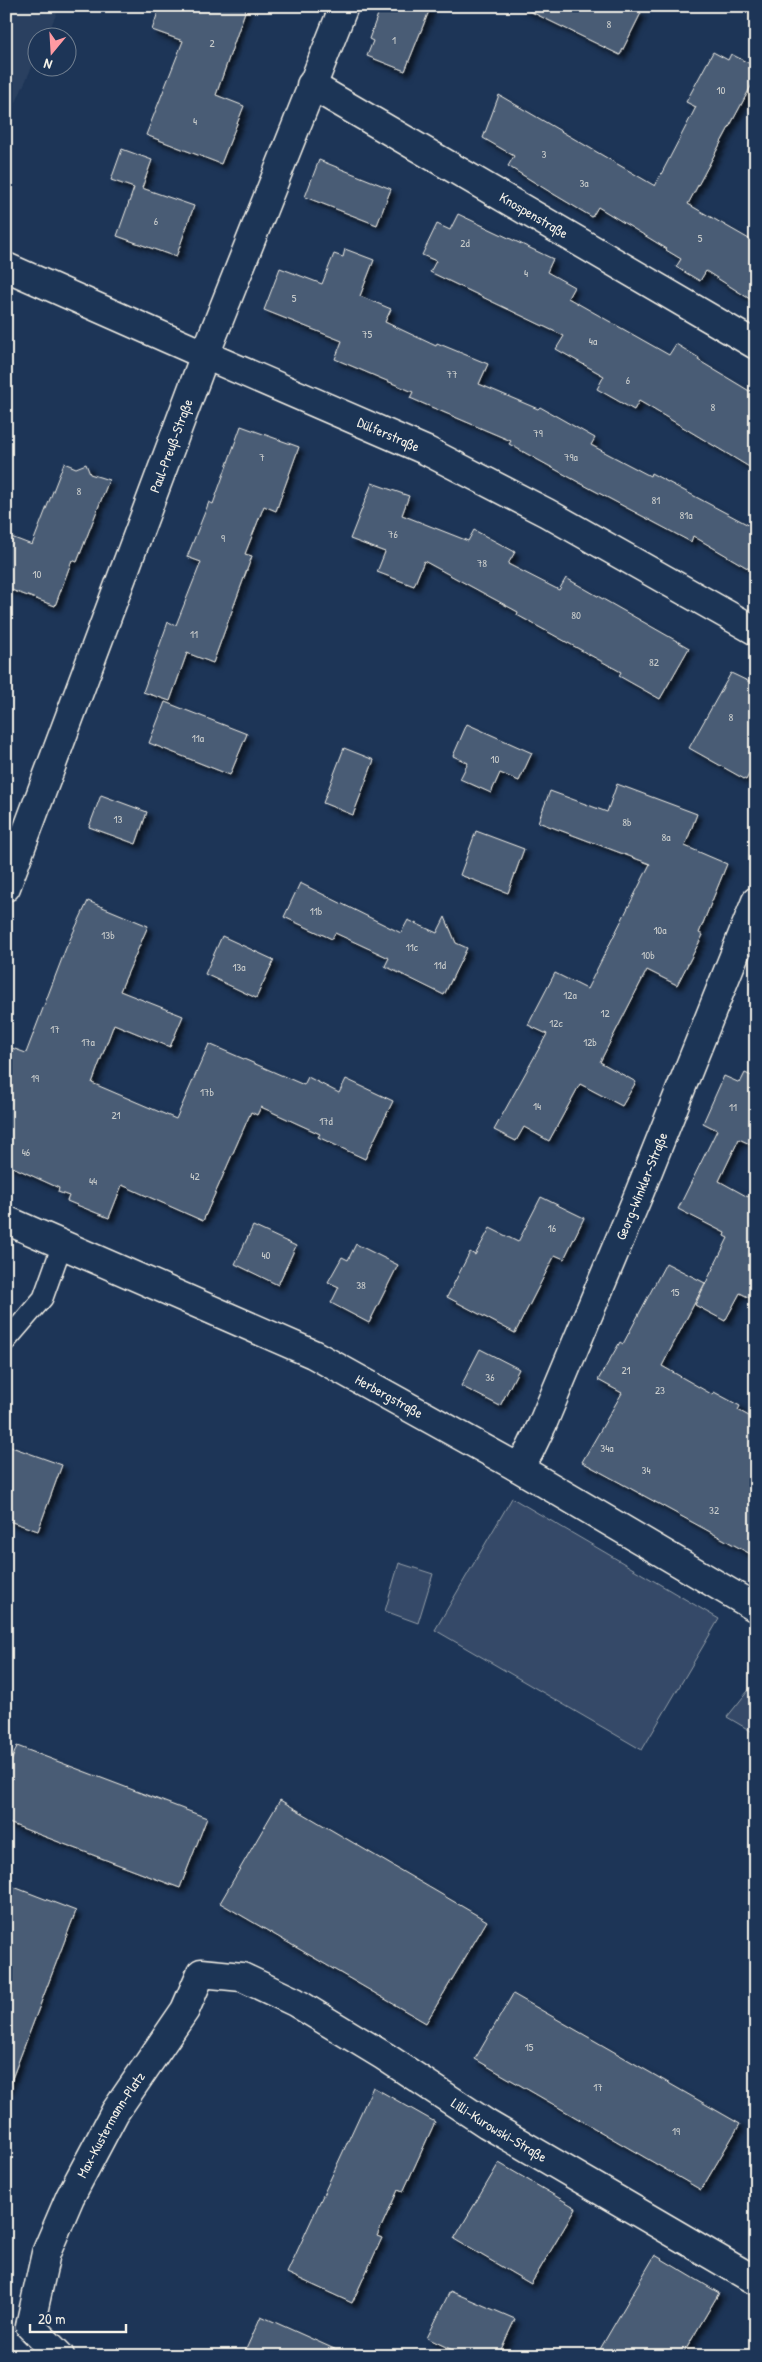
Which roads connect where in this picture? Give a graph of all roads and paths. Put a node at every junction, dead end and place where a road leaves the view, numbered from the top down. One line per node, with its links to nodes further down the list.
1 (344, 6): 2 (street, Paul-Preuß-Straße)
2 (311, 85): 4 (street, Knospenstraße); 5 (street, Paul-Preuß-Straße)
3 (6, 267): 5 (street, Dülferstraße)
4 (756, 344)
5 (205, 355): 6 (street, Dülferstraße); 7 (street, Paul-Preuß-Straße)
6 (756, 631)
7 (6, 887)
8 (756, 901): 12 (street, Georg-Winkler-Straße)
9 (6, 1220): 10 (street, Herbergstraße)
10 (62, 1245): 11 (lane); 12 (street, Herbergstraße)
11 (6, 1341)
12 (517, 1467): 13 (street, Herbergstraße)
13 (756, 1608)
14 (242, 1977): 15 (street, Lilli-Kurowski-Straße); 16 (street, Max-Kustermann-Platz)
15 (756, 2281)
16 (60, 2356)

